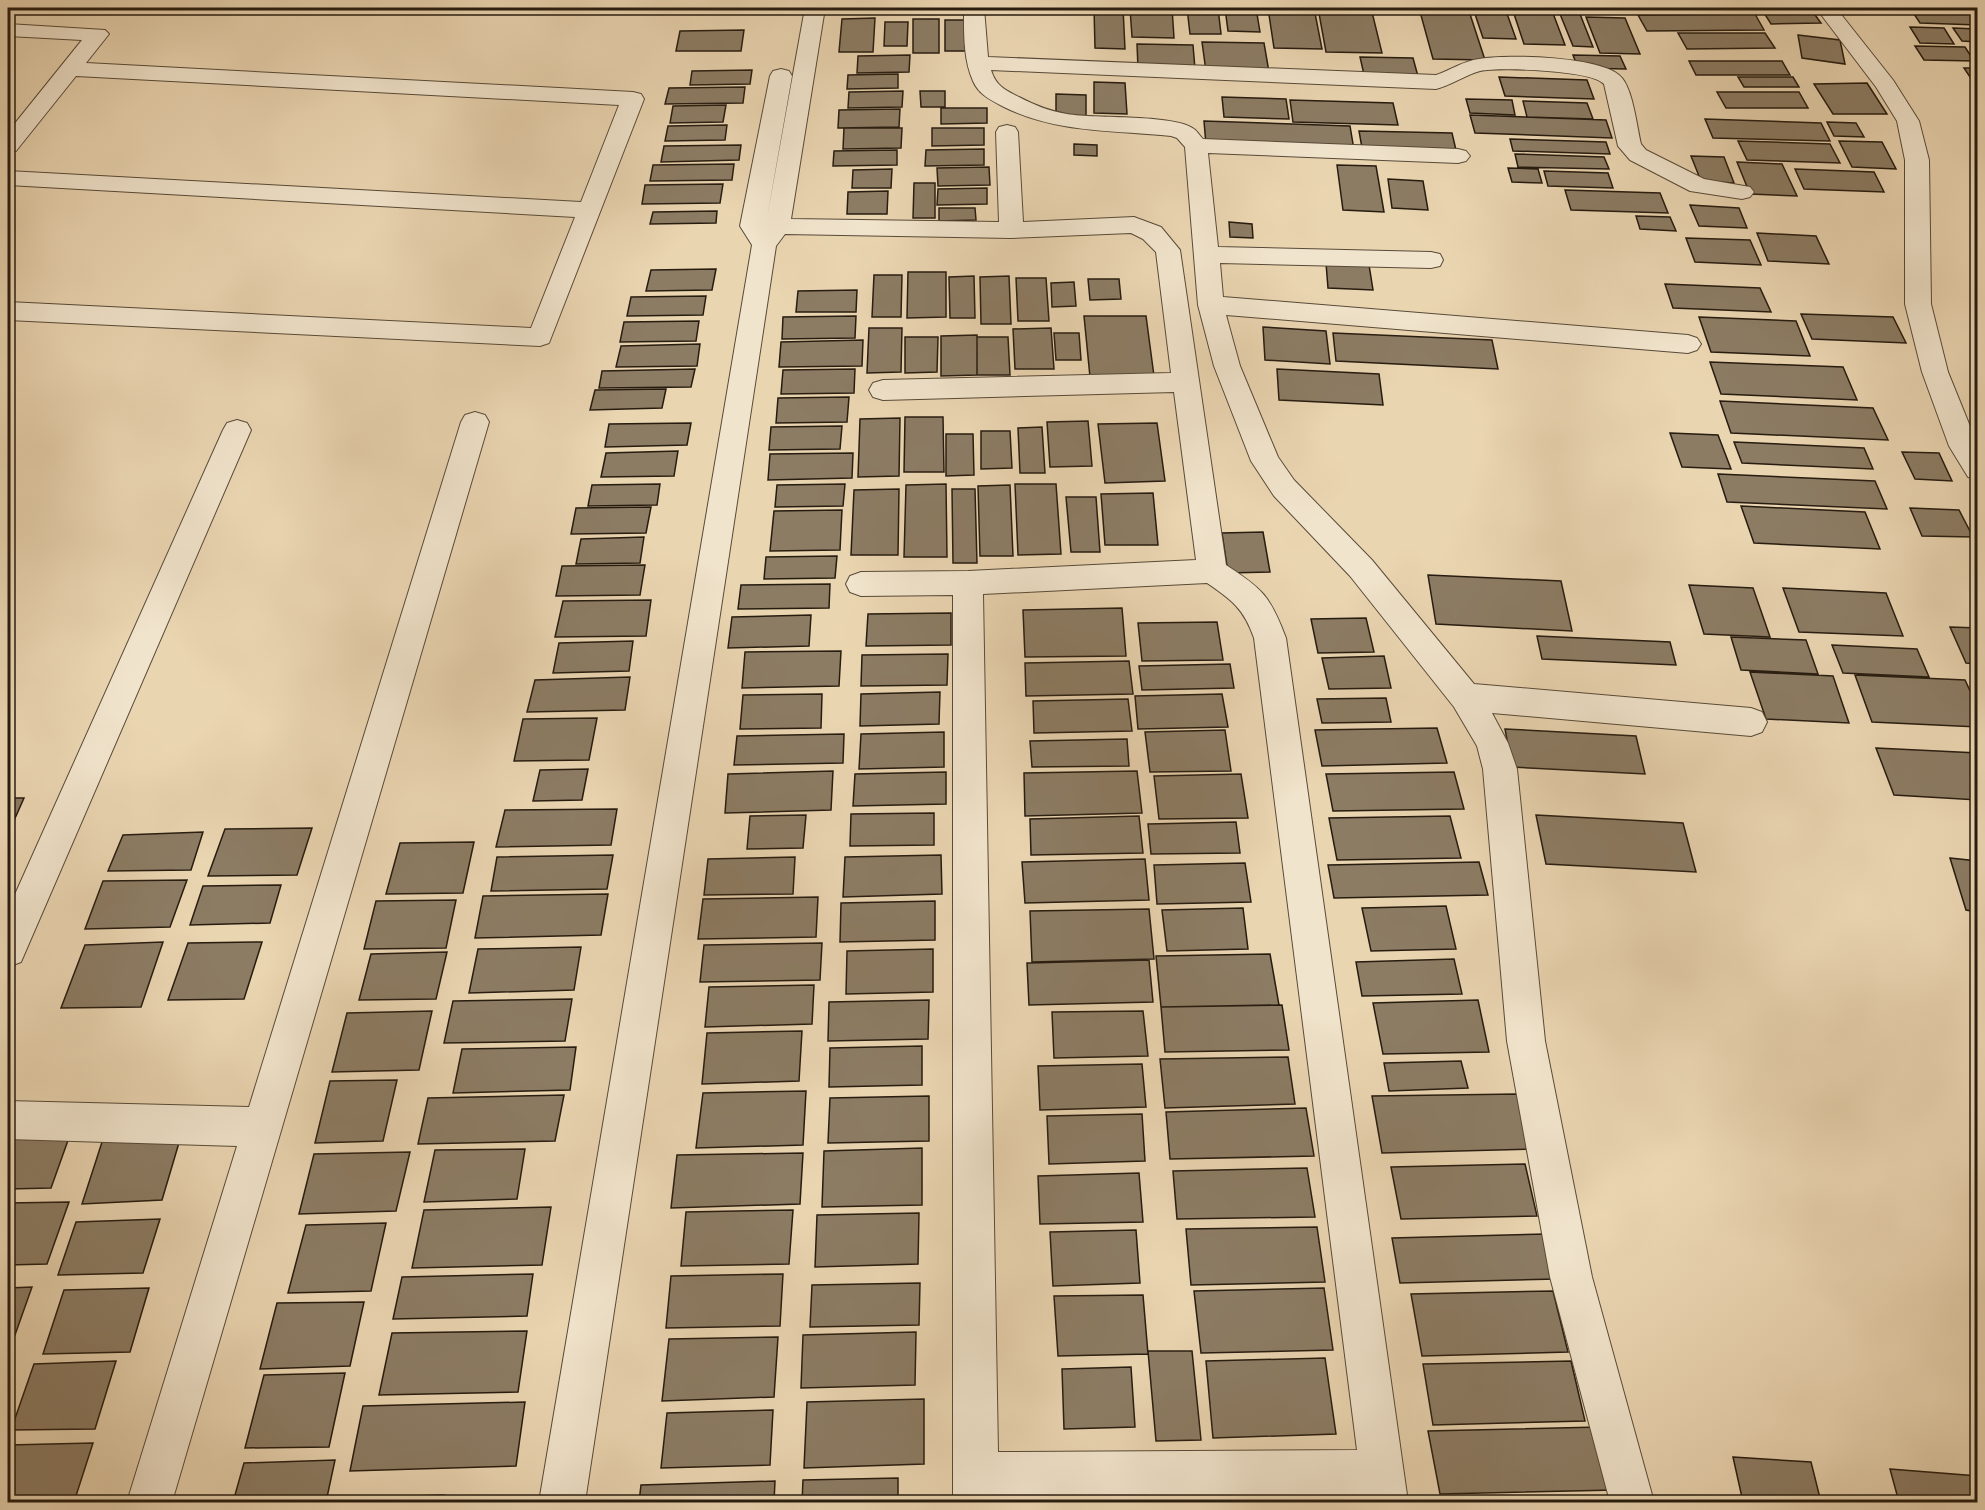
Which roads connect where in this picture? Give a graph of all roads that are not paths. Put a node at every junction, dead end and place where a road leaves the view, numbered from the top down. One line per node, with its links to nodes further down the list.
1 (794, 8): 16 (street)
2 (815, 8): 16 (street)
3 (974, 8): 6 (street)
4 (1826, 8): 26 (street)
5 (8, 30): 7 (street)
6 (978, 63): 10 (street); 13 (street)
7 (70, 69): 9 (street); 14 (street)
8 (1007, 132): 15 (street)
9 (8, 146)
10 (1196, 147): 11 (street); 17 (street)
11 (1458, 156)
12 (8, 178): 14 (street)
13 (1742, 192)
14 (589, 210): 20 (street)
15 (1011, 231): 16 (street); 22 (street)
16 (765, 232): 38 (street)
17 (1206, 255): 18 (street); 19 (street)
18 (1431, 260)
19 (1211, 305): 21 (street); 30 (street)
20 (8, 311)
21 (1688, 344)
22 (1186, 382): 23 (street); 27 (street)
23 (883, 390)
24 (475, 422): 34 (street)
25 (237, 430): 32 (street)
26 (1977, 470)
27 (1212, 572): 28 (street); 35 (street)
28 (968, 583): 29 (street); 36 (street)
29 (861, 584)
30 (1465, 697): 31 (street); 39 (street)
31 (1751, 722)
32 (8, 950)
33 (8, 1120): 34 (street)
34 (264, 1126): 37 (street)
35 (1383, 1487): 36 (street)
36 (976, 1489)
37 (149, 1503)
38 (562, 1503)
39 (1632, 1503)

